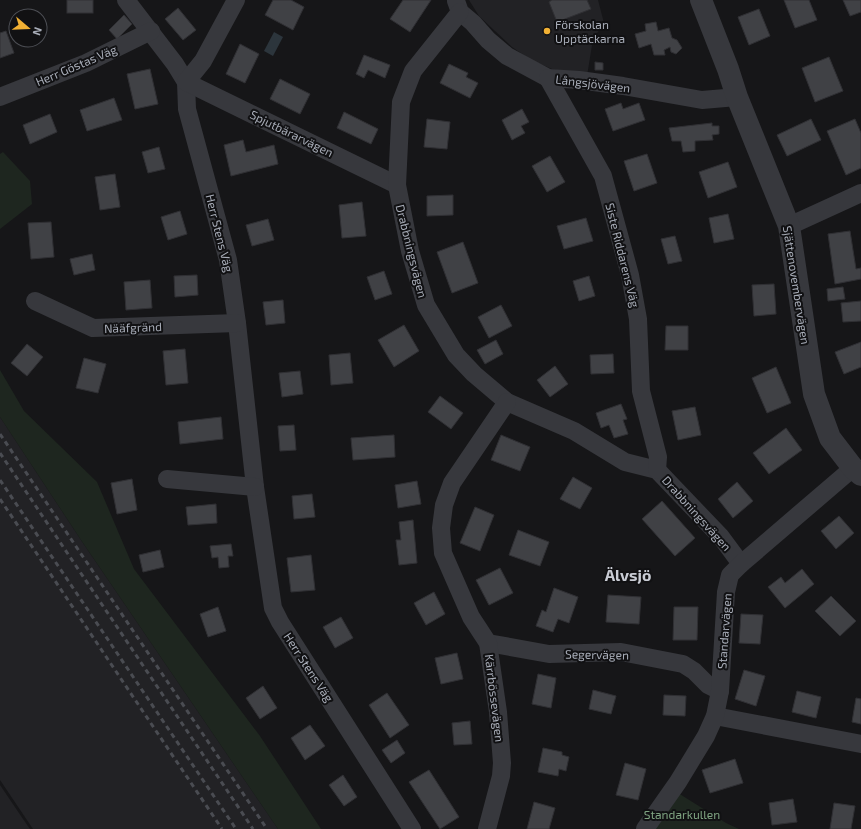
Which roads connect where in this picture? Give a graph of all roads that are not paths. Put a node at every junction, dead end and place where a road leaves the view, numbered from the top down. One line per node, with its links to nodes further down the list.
1 (126, 0): 5 (street, Herr Stens Väg)
2 (236, 0): 7 (street)
3 (701, 0): 9 (street, Sjättenovembervägen)
4 (458, 6): 6 (street, Långsjövägen); 10 (street, Drabbningsvägen)
5 (150, 31): 7 (street, Herr Stens Väg); 8 (street, Herr Göstas Väg)
6 (548, 78): 9 (street, Långsjövägen); 16 (street, Siste Riddarens Väg)
7 (186, 82): 10 (street, Spjutbärarvägen); 14 (street, Herr Stens Väg)
8 (0, 97)
9 (736, 98): 12 (street, Sjättenovembervägen)
10 (397, 185): 15 (street, Drabbningsvägen)
11 (861, 193): 12 (street)
12 (789, 226): 17 (street, Sjättenovembervägen)
13 (36, 301): 14 (street, Nääfgränd)
14 (237, 323): 19 (street, Herr Stens Väg)
15 (507, 402): 16 (street, Drabbningsvägen); 21 (street, Kärrbössevägen)
16 (657, 470): 20 (street, Drabbningsvägen)
17 (857, 471): 20 (street, Standarvägen)
18 (167, 479): 19 (street)
19 (255, 487): 25 (street, Herr Stens Väg)
20 (741, 564): 22 (street, Standarvägen)
21 (488, 643): 22 (street, Segervägen); 26 (street, Kärrbössevägen)
22 (720, 691): 23 (street, Standarvägen)
23 (715, 716): 24 (street); 27 (street, Standarvägen)
24 (861, 744)
25 (412, 829)
26 (487, 829)
27 (645, 829)

